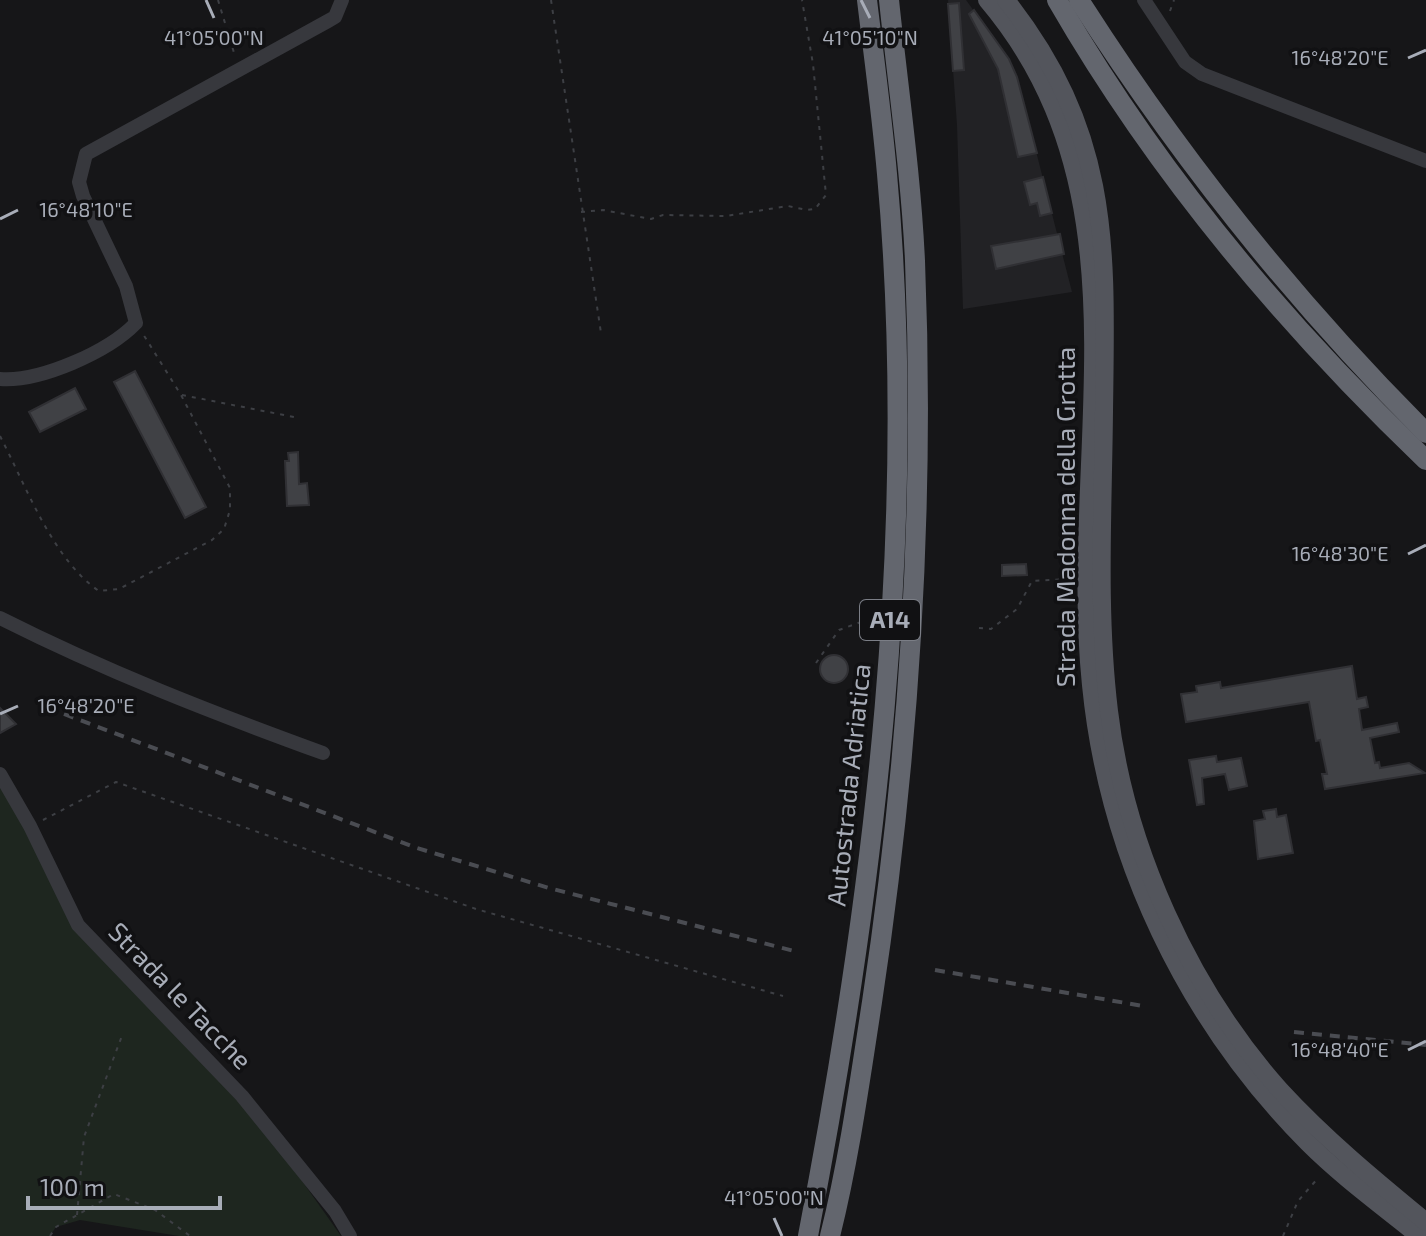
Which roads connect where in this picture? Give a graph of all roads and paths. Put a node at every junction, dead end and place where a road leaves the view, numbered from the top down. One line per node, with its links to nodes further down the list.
1 (218, 0): 12 (path)
2 (342, 0): 12 (street)
3 (551, 0): 14 (path)
4 (802, 0): 14 (path)
5 (867, 0): 39 (highway, Autostrada Adriatica / A14)
6 (889, 0): 40 (highway, Autostrada Adriatica / A14)
7 (987, 0): 23 (main road, Strada Madonna della Grotta)
8 (1006, 0): 35 (main road, Strada Madonna della Grotta)
9 (1057, 0): 22 (highway)
10 (1079, 0): 20 (highway)
11 (1144, 0): 13 (street)
12 (238, 69): 15 (street)
13 (1426, 161)
14 (581, 212): 16 (path)
15 (136, 323): 17 (street); 18 (path)
16 (601, 333)
17 (0, 379)
18 (181, 395): 19 (path); 21 (path)
19 (294, 417)
20 (1426, 433)
21 (0, 436)
22 (1426, 460)
23 (1088, 578): 26 (path); 33 (main road, Strada Madonna della Grotta)
24 (0, 618): 28 (street)
25 (861, 622): 27 (path)
26 (979, 628)
27 (816, 663)
28 (323, 753)
29 (0, 774): 30 (street, Strada le Tacche)
30 (30, 826): 31 (path); 38 (street, Strada le Tacche)
31 (783, 996)
32 (123, 1033): 34 (path)
33 (1331, 1164): 41 (path); 42 (main road, Strada Madonna della Grotta)
34 (77, 1215): 36 (path); 37 (path)
35 (1426, 1222)
36 (50, 1236)
37 (190, 1236)
38 (350, 1236)
39 (808, 1236)
40 (830, 1236)
41 (1283, 1236)
42 (1419, 1236)

